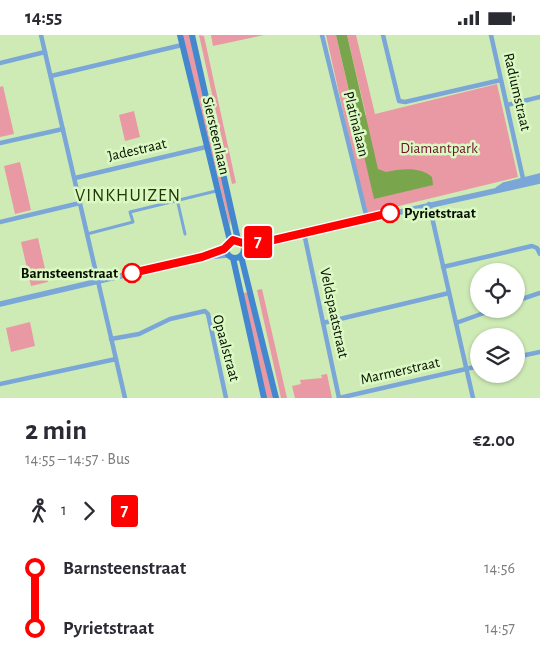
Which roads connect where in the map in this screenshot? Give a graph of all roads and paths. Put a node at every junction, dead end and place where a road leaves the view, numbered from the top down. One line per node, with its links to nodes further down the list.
1 (41, 35): 8 (street)
2 (180, 35): 7 (main road, Siersteenlaan)
3 (192, 35): 30 (main road, Siersteenlaan)
4 (322, 35): 25 (street, Platinalaan)
5 (383, 35): 11 (street)
6 (491, 35): 11 (street, Radiumstraat)
7 (182, 45): 10 (street); 16 (main road, Siersteenlaan)
8 (45, 52): 9 (street); 10 (street)
9 (0, 63)
10 (51, 76): 14 (street)
11 (501, 81): 13 (street, Radiumstraat)
12 (540, 97): 13 (street)
13 (507, 105): 20 (street, Radiumstraat)
14 (63, 129): 15 (street); 18 (street)
15 (0, 143)
16 (206, 147): 18 (street, Jadestraat); 21 (main road, Siersteenlaan)
17 (540, 177): 20 (street)
18 (75, 178): 23 (street)
19 (540, 181): 20 (street)
20 (524, 182): 24 (street)
21 (216, 191): 22 (street); 32 (main road, Siersteenlaan)
22 (177, 199): 28 (street); 29 (street)
23 (80, 203): 26 (street); 29 (street)
24 (429, 204): 25 (street); 37 (street)
25 (367, 219): 27 (street)
26 (0, 222)
27 (304, 233): 31 (street); 44 (street, Veldspaatstraat)
28 (185, 234)
29 (87, 235): 38 (street)
30 (240, 242): 31 (street); 32 (main road); 33 (main road, Siersteenlaan)
31 (265, 242): 33 (street)
32 (228, 244): 35 (main road, Siersteenlaan); 36 (street)
33 (243, 254): 35 (main road); 56 (main road)
34 (540, 254): 37 (street)
35 (231, 256): 36 (street); 55 (main road)
36 (202, 257): 38 (street)
37 (443, 267): 39 (street)
38 (98, 281): 42 (street); 46 (street)
39 (449, 293): 44 (street); 45 (street)
40 (540, 293): 41 (street)
41 (525, 298)
42 (0, 304)
43 (470, 318): 45 (street)
44 (323, 323): 57 (street, Veldspaatstraat)
45 (456, 323): 51 (street)
46 (111, 339): 49 (street); 54 (street, Opaalstraat)
47 (540, 352): 48 (street)
48 (525, 355)
49 (116, 359): 52 (street); 53 (street)
50 (470, 368): 51 (street, Marmerstraat)
51 (466, 369): 57 (street, Marmerstraat); 58 (street)
52 (0, 384)
53 (125, 398)
54 (226, 398)
55 (264, 398)
56 (276, 398)
57 (339, 398)
58 (473, 398)

